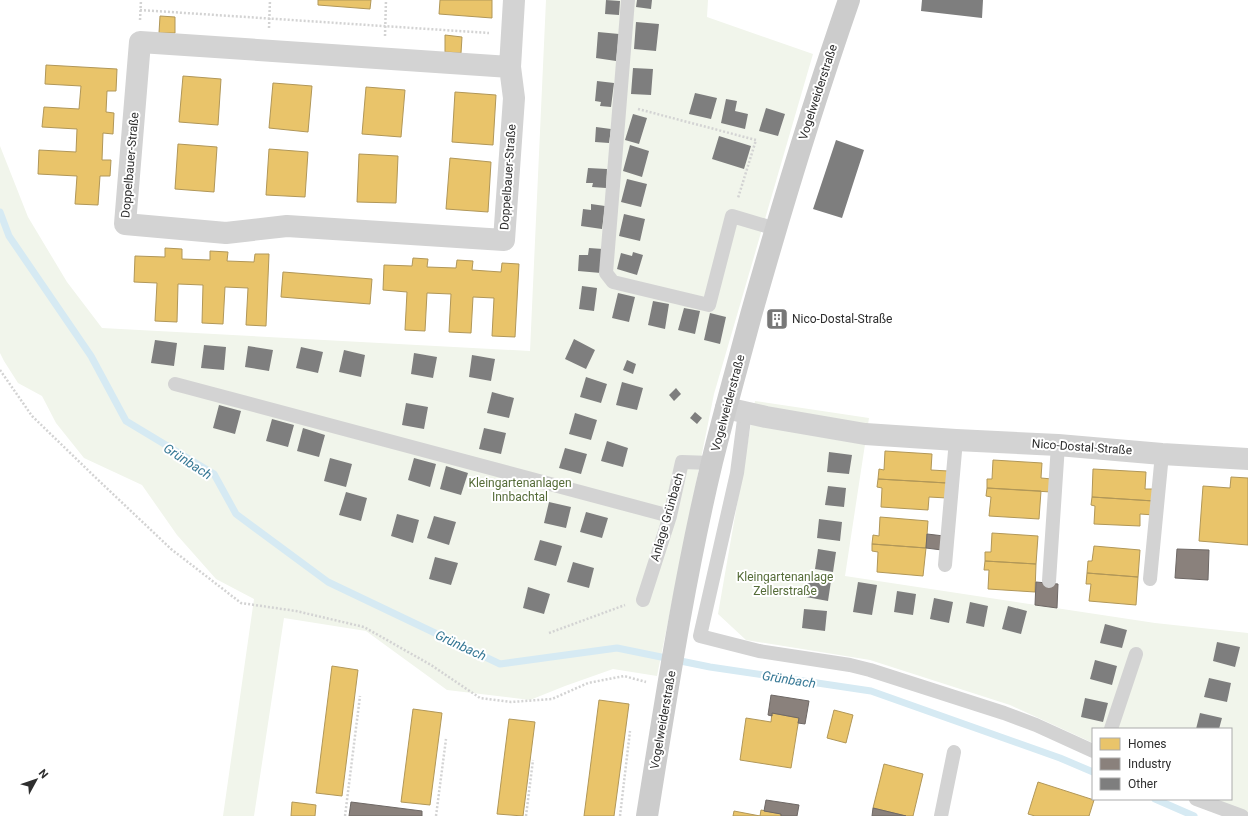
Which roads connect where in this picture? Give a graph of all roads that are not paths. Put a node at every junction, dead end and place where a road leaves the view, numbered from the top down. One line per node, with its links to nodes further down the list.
1 (514, 0): 4 (street, Doppelbauer-Straße)
2 (628, 0): 5 (lane)
3 (849, 0): 5 (main road, Vogelweiderstraße)
4 (510, 67): 4 (street, Doppelbauer-Straße)
5 (776, 229): 7 (main road, Vogelweiderstraße)
6 (175, 384): 13 (lane)
7 (735, 410): 8 (street, Nico-Dostal-Straße); 12 (main road, Vogelweiderstraße); 20 (lane)
8 (956, 440): 9 (street, Nico-Dostal-Straße); 14 (lane)
9 (1058, 445): 10 (street, Nico-Dostal-Straße); 16 (lane)
10 (1162, 454): 11 (street, Nico-Dostal-Straße); 15 (lane)
11 (1248, 459)
12 (712, 463): 13 (lane, Anlage Grünbach); 23 (main road, Vogelweiderstraße)
13 (670, 516): 17 (lane, Anlage Grünbach)
14 (945, 565)
15 (1150, 579)
16 (1049, 581)
17 (643, 600)
18 (1136, 654): 19 (lane)
19 (1111, 728)
20 (1092, 751)
21 (954, 752): 24 (lane)
22 (1199, 800): 25 (lane)
23 (647, 816)
24 (941, 816)
25 (1242, 816)

